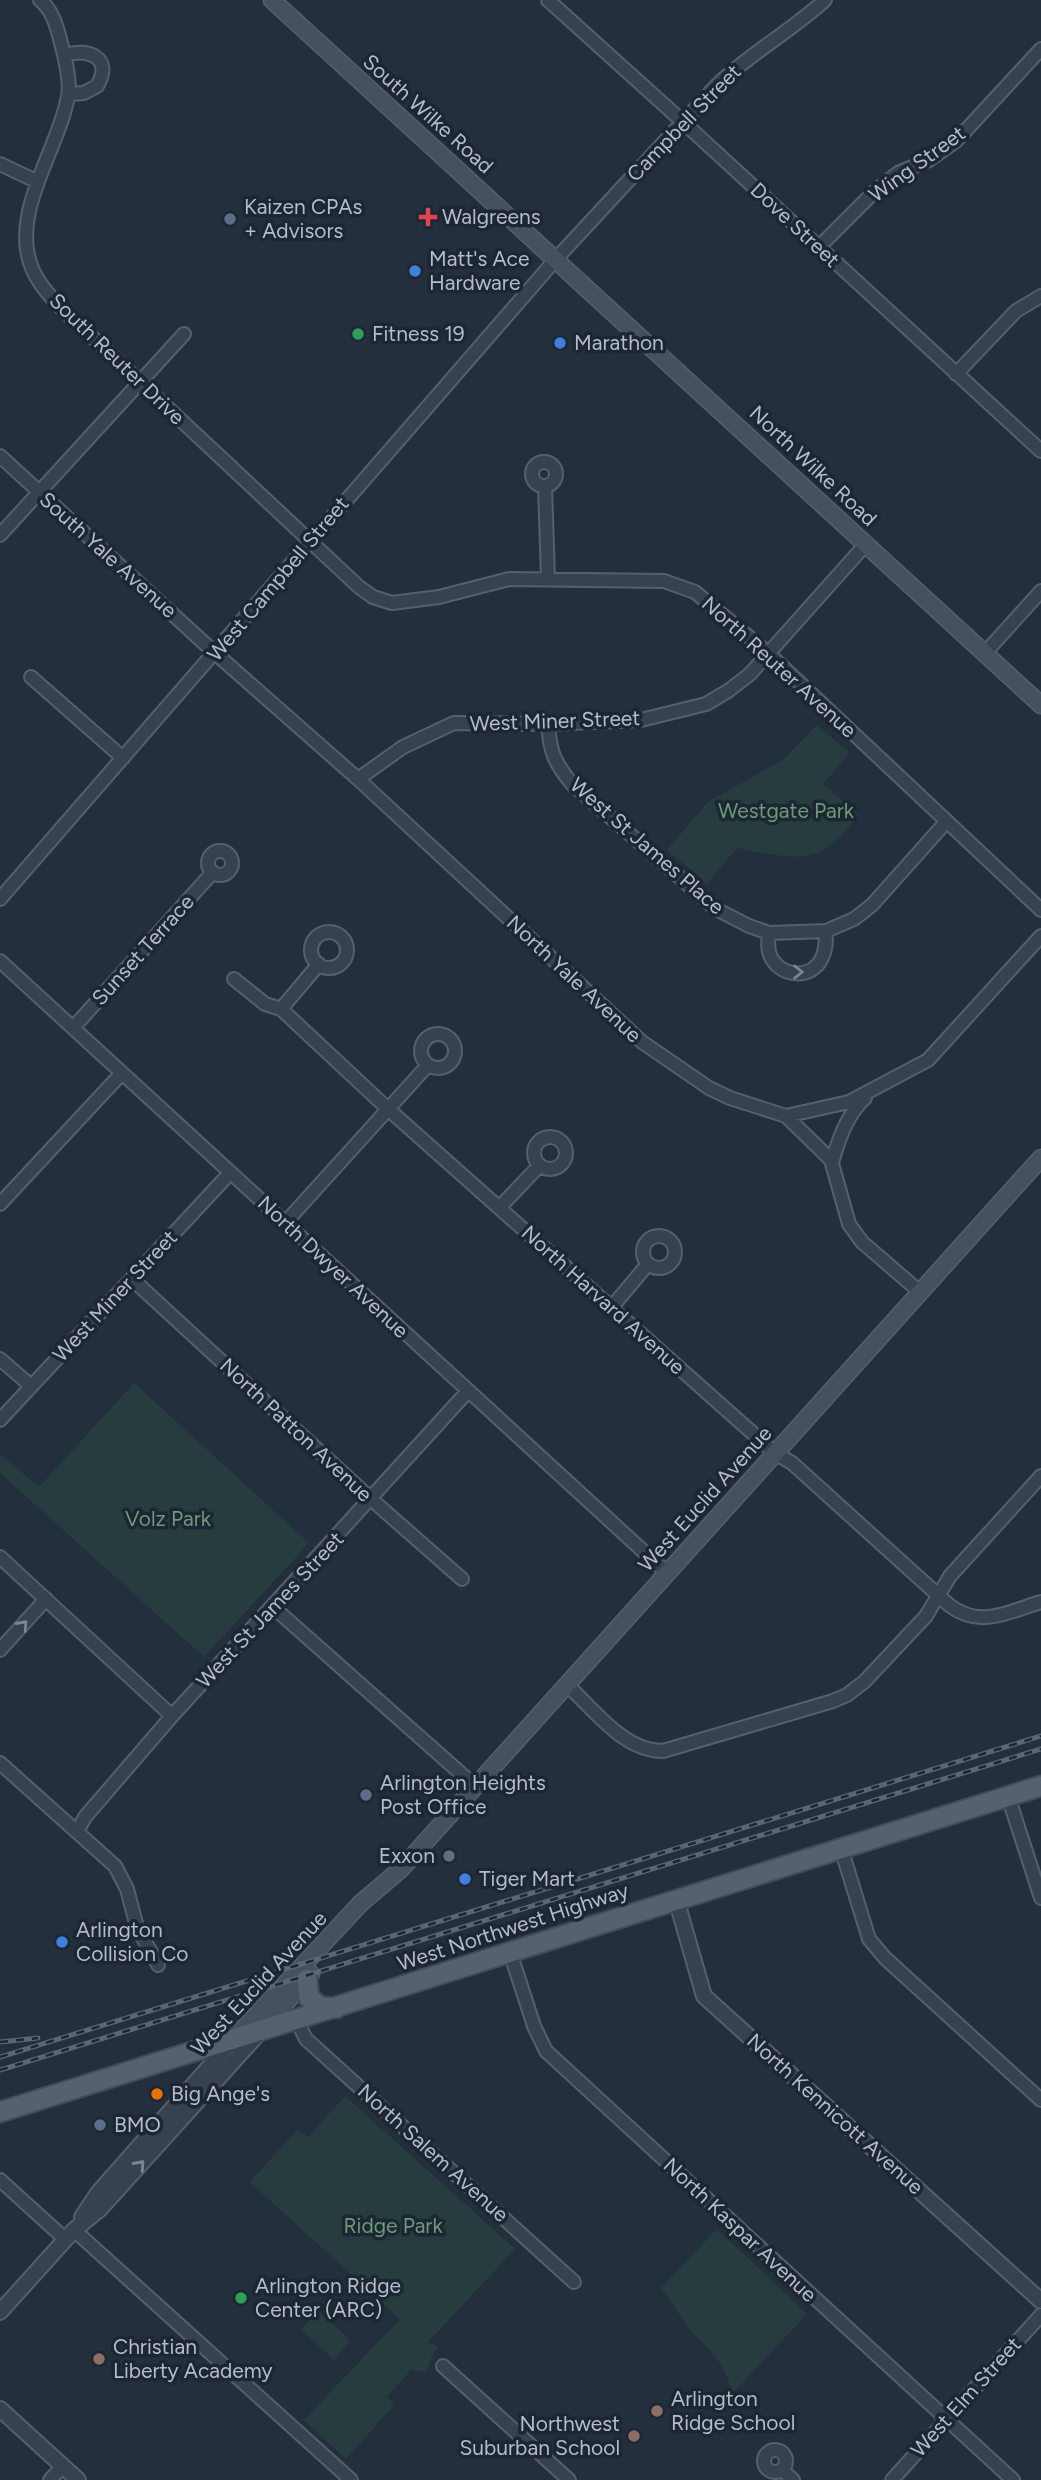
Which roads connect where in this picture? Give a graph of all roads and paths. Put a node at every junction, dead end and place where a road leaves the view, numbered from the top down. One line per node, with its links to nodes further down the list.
1 (40, 0): 6 (street, South Reuter Drive)
2 (272, 0): 12 (main road, South Wilke Road)
3 (548, 0): 8 (street, Dove Street)
4 (825, 0): 8 (street, Campbell Street)
5 (1041, 49): 11 (street, Wing Street)
6 (64, 55): 7 (street, South Reuter Drive); 7 (street)
7 (69, 94): 10 (street, South Reuter Drive)
8 (682, 121): 11 (street, Dove Street); 12 (street, Campbell Street)
9 (0, 164): 10 (street)
10 (38, 182): 16 (street, South Reuter Drive)
11 (819, 247): 15 (street, Dove Street)
12 (556, 259): 22 (street, West Campbell Street); 23 (main road, North Wilke Road)
13 (1041, 296): 15 (street)
14 (184, 334): 16 (street)
15 (956, 374): 17 (street, Dove Street)
16 (140, 382): 20 (street); 22 (street, South Reuter Drive)
17 (1041, 451)
18 (0, 456): 20 (street, South Yale Avenue)
19 (545, 486): 24 (street)
20 (39, 492): 21 (street); 26 (street, South Yale Avenue)
21 (0, 534)
22 (310, 541): 24 (street, North Reuter Avenue); 26 (street, West Campbell Street)
23 (866, 544): 27 (street, West Miner Street); 28 (main road, North Wilke Road)
24 (548, 578): 27 (street, North Reuter Avenue)
25 (1041, 591): 28 (street)
26 (215, 653): 32 (street, West Campbell Street); 33 (street, North Yale Avenue)
27 (768, 653): 31 (street, West Miner Street); 34 (street, North Reuter Avenue)
28 (985, 653): 30 (main road, North Wilke Road)
29 (31, 677): 32 (street)
30 (1041, 705)
31 (548, 724): 33 (street, West Miner Street); 39 (street, West St James Place)
32 (123, 758): 36 (street, West Campbell Street)
33 (358, 779): 50 (street, North Yale Avenue)
34 (946, 822): 37 (street, North Reuter Avenue); 38 (street, West St James Place)
35 (213, 872): 45 (street, Sunset Terrace)
36 (0, 899)
37 (1041, 910)
38 (826, 931): 39 (street, West St James Place); 39 (street, one-way to 38)
39 (769, 933)
40 (1041, 936): 48 (street)
41 (0, 961): 45 (street, North Dwyer Avenue)
42 (319, 964): 44 (street)
43 (234, 979): 44 (street, North Harvard Avenue)
44 (281, 1009): 49 (street, North Harvard Avenue)
45 (73, 1028): 47 (street, North Dwyer Avenue)
46 (428, 1065): 49 (street)
47 (122, 1073): 54 (street, North Dwyer Avenue); 55 (street)
48 (873, 1091): 50 (street); 52 (street)
49 (388, 1109): 56 (street, North Harvard Avenue); 57 (street)
50 (786, 1116): 52 (street, North Yale Avenue)
51 (1041, 1158): 60 (main road, West Euclid Avenue)
52 (832, 1163): 60 (street, North Yale Avenue)
53 (540, 1165): 56 (street)
54 (230, 1172): 57 (street, North Dwyer Avenue); 59 (street, West Miner Street)
55 (0, 1204)
56 (499, 1208): 61 (street, North Harvard Avenue)
57 (285, 1223): 64 (street, North Dwyer Avenue)
58 (648, 1264): 61 (street)
59 (132, 1279): 63 (street, West Miner Street); 68 (street, North Patton Avenue)
60 (920, 1292): 66 (main road, West Euclid Avenue)
61 (611, 1308): 66 (street, North Harvard Avenue)
62 (0, 1359): 63 (street)
63 (31, 1386): 65 (street, West Miner Street)
64 (468, 1391): 68 (street, West St James Street); 70 (street, North Dwyer Avenue)
65 (0, 1420)
66 (775, 1453): 70 (main road, West Euclid Avenue); 72 (street, North Harvard Avenue)
67 (1041, 1476): 72 (street)
68 (371, 1499): 71 (street, North Patton Avenue); 75 (street, West St James Street)
69 (0, 1557): 73 (street)
70 (667, 1573): 77 (main road, West Euclid Avenue)
71 (462, 1578)
72 (939, 1596): 74 (street, North Harvard Avenue); 77 (street)
73 (46, 1599): 76 (street, one-way to 73); 78 (street)
74 (1041, 1602)
75 (273, 1607): 78 (street, West St James Street); 80 (street)
76 (0, 1650)
77 (567, 1685): 80 (main road, West Euclid Avenue)
78 (172, 1716): 83 (street, West St James Street)
79 (0, 1763): 83 (street)
80 (475, 1786): 85 (main road, West Euclid Avenue)
81 (1041, 1786): 82 (main road, West Northwest Highway)
82 (1008, 1796): 84 (main road, West Northwest Highway); 86 (street)
83 (77, 1832): 89 (street)
84 (841, 1847): 87 (main road, West Northwest Highway); 95 (street)
85 (401, 1869): 90 (main road, West Euclid Avenue); 94 (main road, West Euclid Avenue)
86 (1041, 1898)
87 (677, 1899): 88 (main road, West Northwest Highway); 100 (street, North Kennicott Avenue)
88 (510, 1952): 91 (main road, West Northwest Highway); 105 (street, North Kaspar Avenue)
89 (159, 1965)
90 (307, 1979): 91 (main road); 93 (main road, West Euclid Avenue)
91 (337, 2008): 92 (main road, West Northwest Highway)
92 (297, 2021): 93 (main road, West Northwest Highway); 99 (street, North Salem Avenue)
93 (261, 2031): 94 (main road, West Northwest Highway); 98 (street, West Euclid Avenue, one-way to 93)
94 (233, 2040): 96 (main road, West Northwest Highway); 98 (street, West Euclid Avenue)
95 (1041, 2100)
96 (0, 2112)
97 (0, 2180): 98 (street)
98 (70, 2234): 101 (street, West Euclid Avenue); 110 (street)
99 (574, 2282)
100 (1041, 2301)
101 (0, 2312)
102 (1041, 2315): 105 (street, West Elm Street)
103 (443, 2366): 111 (street)
104 (0, 2409): 106 (street)
105 (946, 2420): 113 (street, West Elm Street); 114 (street, North Kaspar Avenue)
106 (63, 2466): 108 (street); 109 (street)
107 (782, 2470): 112 (street)
108 (50, 2480)
109 (78, 2480)
110 (351, 2480)
111 (569, 2480)
112 (793, 2480)
113 (892, 2480)
114 (1013, 2480)

